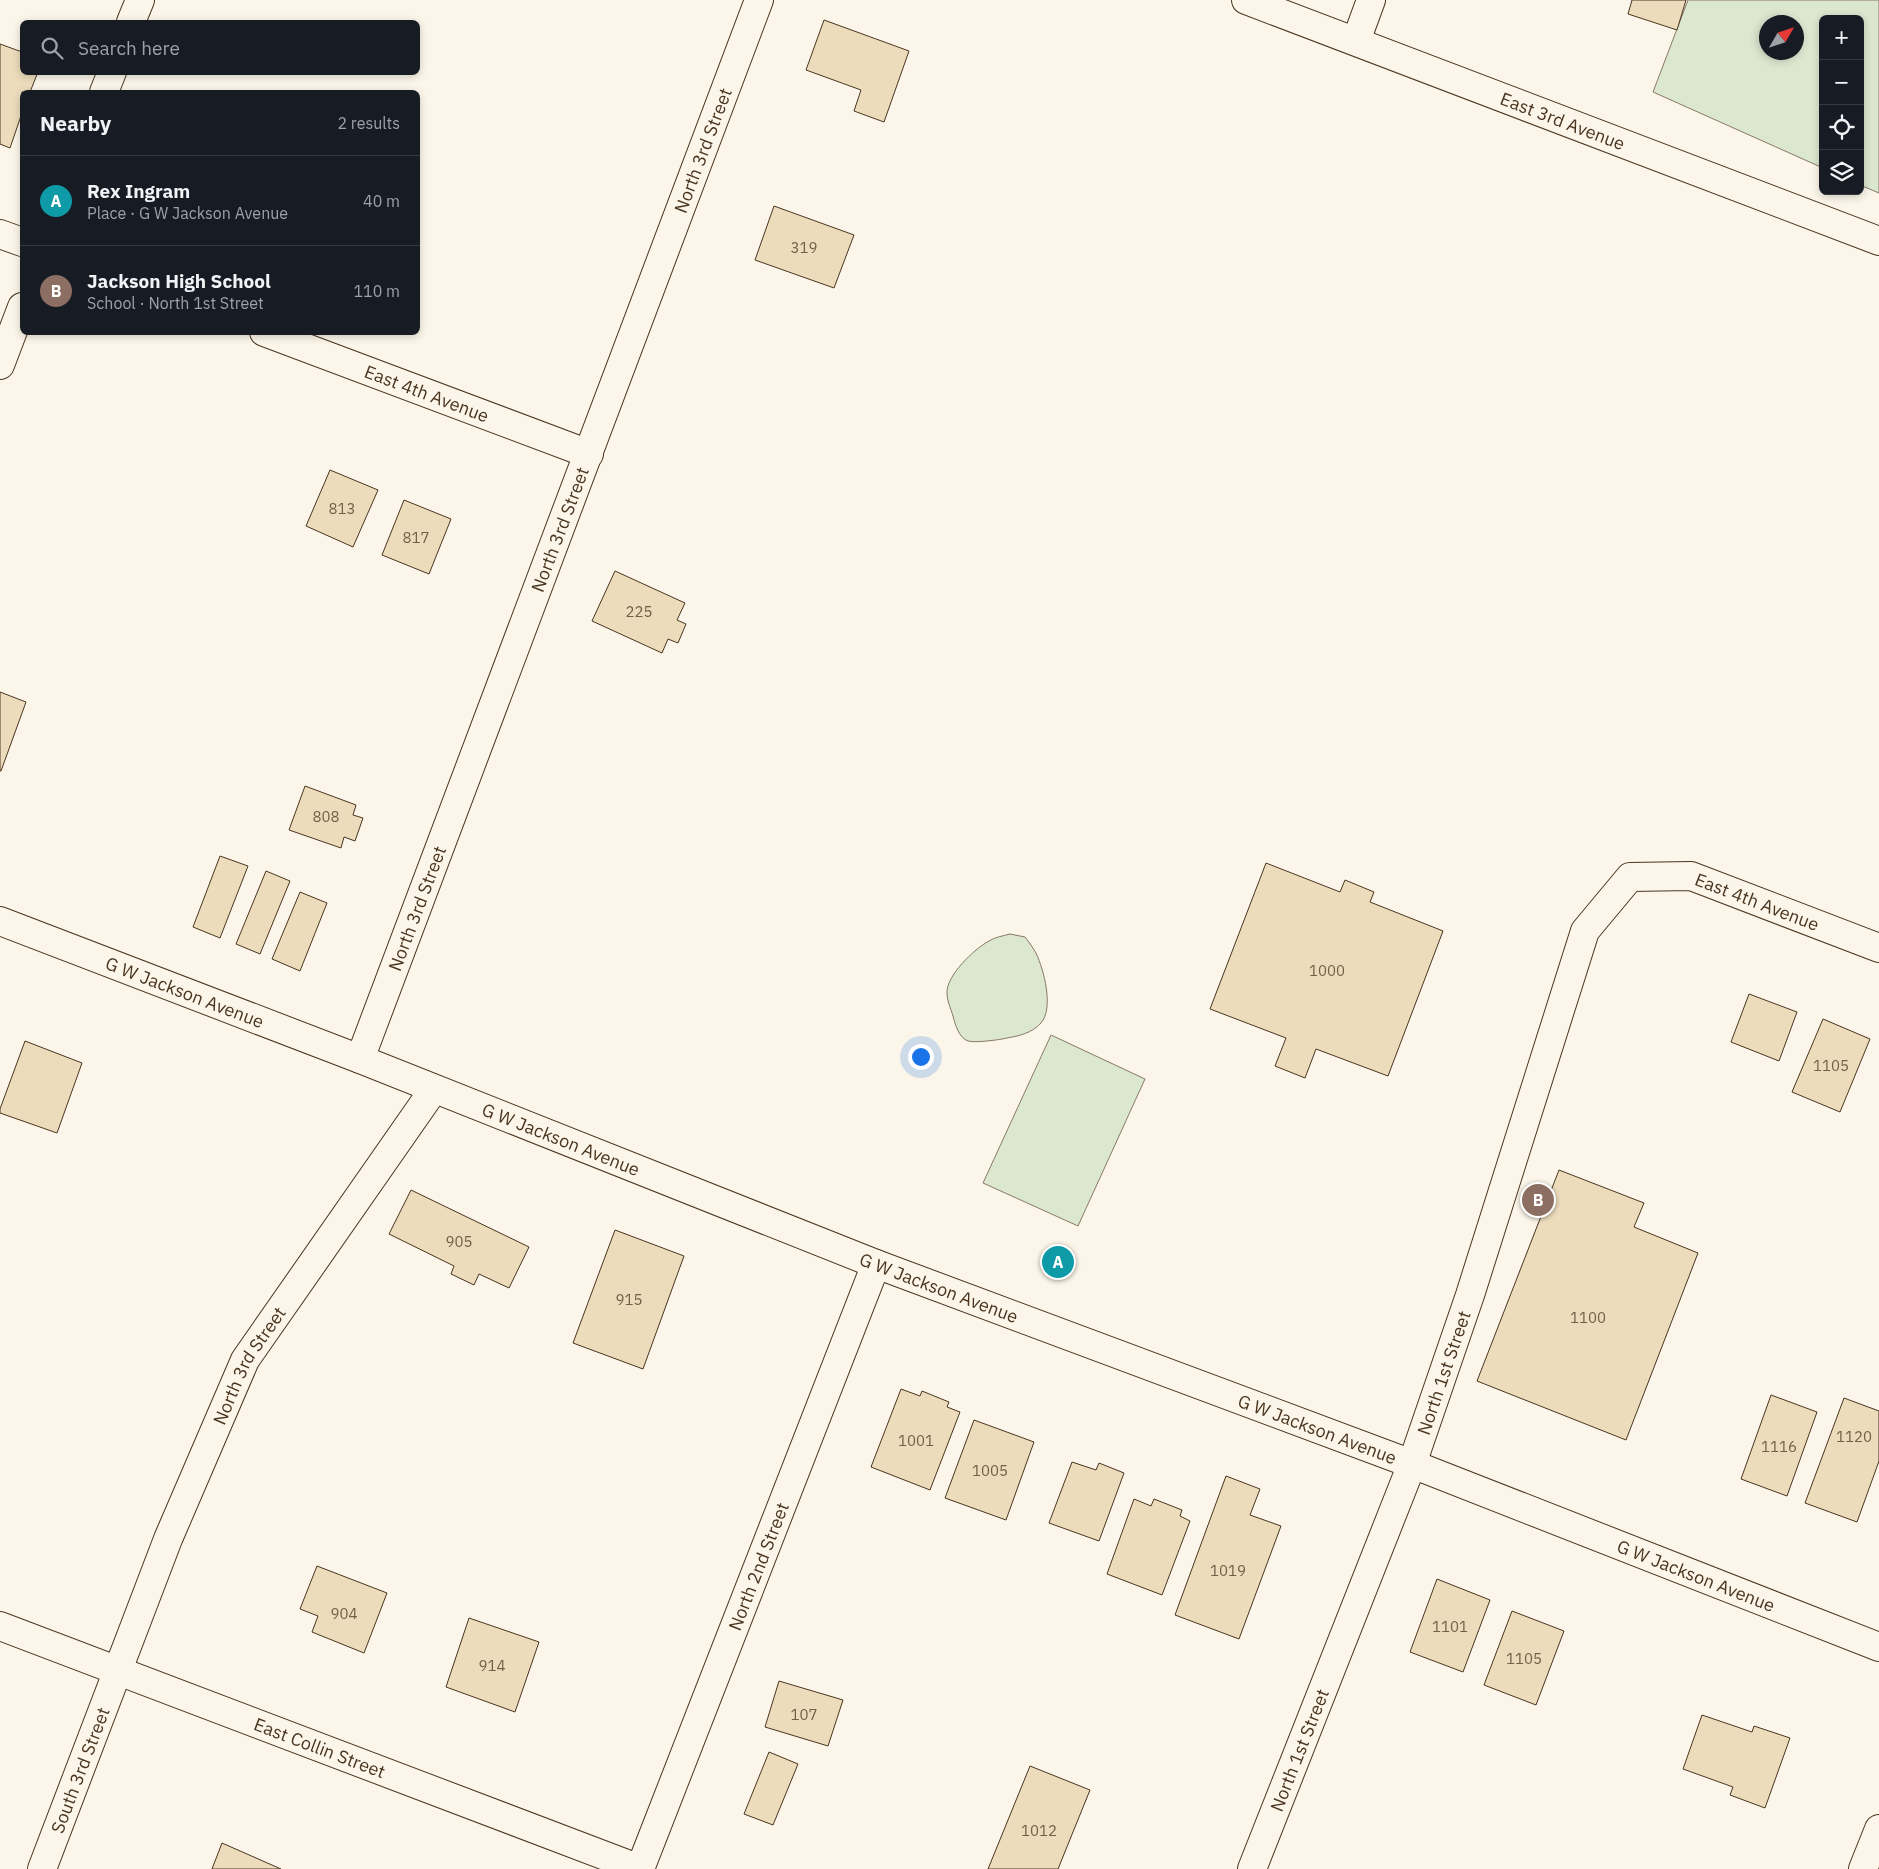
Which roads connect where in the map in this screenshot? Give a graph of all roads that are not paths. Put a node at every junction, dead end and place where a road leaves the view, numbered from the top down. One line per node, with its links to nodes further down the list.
1 (140, 0): 5 (street)
2 (759, 0): 15 (street, North 3rd Street)
3 (1246, 0): 6 (street, East 3rd Avenue)
4 (1371, 0): 6 (street)
5 (132, 20)
6 (1356, 41): 11 (street, East 3rd Avenue)
7 (111, 75): 8 (street)
8 (105, 90)
9 (0, 234): 10 (street)
10 (20, 241)
11 (1879, 241)
12 (20, 312): 14 (street)
13 (272, 335): 15 (street, East 4th Avenue)
14 (0, 365)
15 (589, 454): 19 (street, North 3rd Street)
16 (1630, 877): 18 (street, East 4th Avenue); 22 (street, North 1st Street)
17 (0, 921): 19 (street, G W Jackson Avenue)
18 (1879, 948)
19 (360, 1059): 20 (street, G W Jackson Avenue)
20 (434, 1089): 21 (street, G W Jackson Avenue); 25 (street, North 3rd Street)
21 (876, 1264): 22 (street, G W Jackson Avenue); 28 (street, North 2nd Street)
22 (1412, 1464): 24 (street, G W Jackson Avenue); 29 (street, North 1st Street)
23 (0, 1626): 25 (street, East Collin Street)
24 (1879, 1647)
25 (117, 1671): 27 (street, South 3rd Street); 28 (street, East Collin Street)
26 (1879, 1829): 30 (street)
27 (42, 1869)
28 (640, 1869)
29 (1252, 1869)
30 (1863, 1869)

